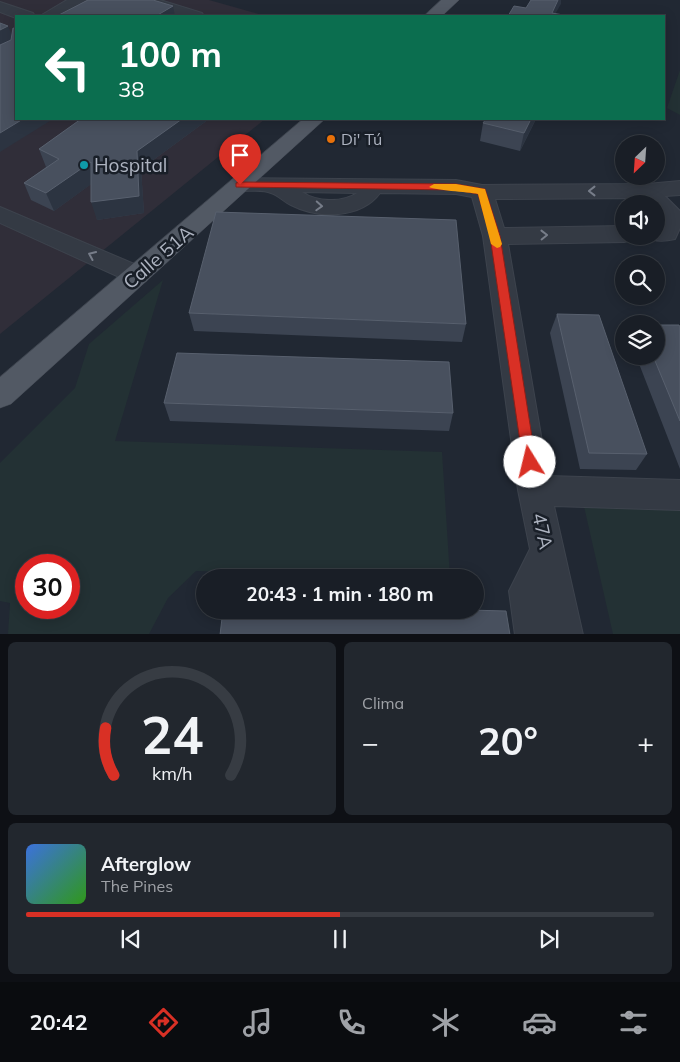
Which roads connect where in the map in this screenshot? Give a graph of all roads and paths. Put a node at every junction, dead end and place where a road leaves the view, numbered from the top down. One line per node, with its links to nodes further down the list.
1 (80, 0): 6 (street)
2 (144, 0): 7 (street)
3 (451, 0): 8 (main road)
4 (0, 7): 5 (street)
5 (24, 15)
6 (50, 15)
7 (193, 15)
8 (433, 15)
9 (314, 120): 10 (main road, Calle 51A)
10 (240, 185): 13 (street); 18 (main road, Calle 51A)
11 (680, 188): 12 (street)
12 (648, 191): 13 (street, one-way to 13); 16 (street)
13 (482, 192): 17 (street, 47A)
14 (0, 214): 18 (street, one-way to 14)
15 (615, 234): 17 (lane, one-way to 15)
16 (668, 234)
17 (495, 236): 20 (street, 47A)
18 (137, 275): 19 (main road, Calle 51A)
19 (0, 395)
20 (534, 490): 21 (street); 22 (street, 47A)
21 (680, 495)
22 (547, 551): 23 (street); 24 (street, 47A)
23 (534, 634)
24 (565, 634)

